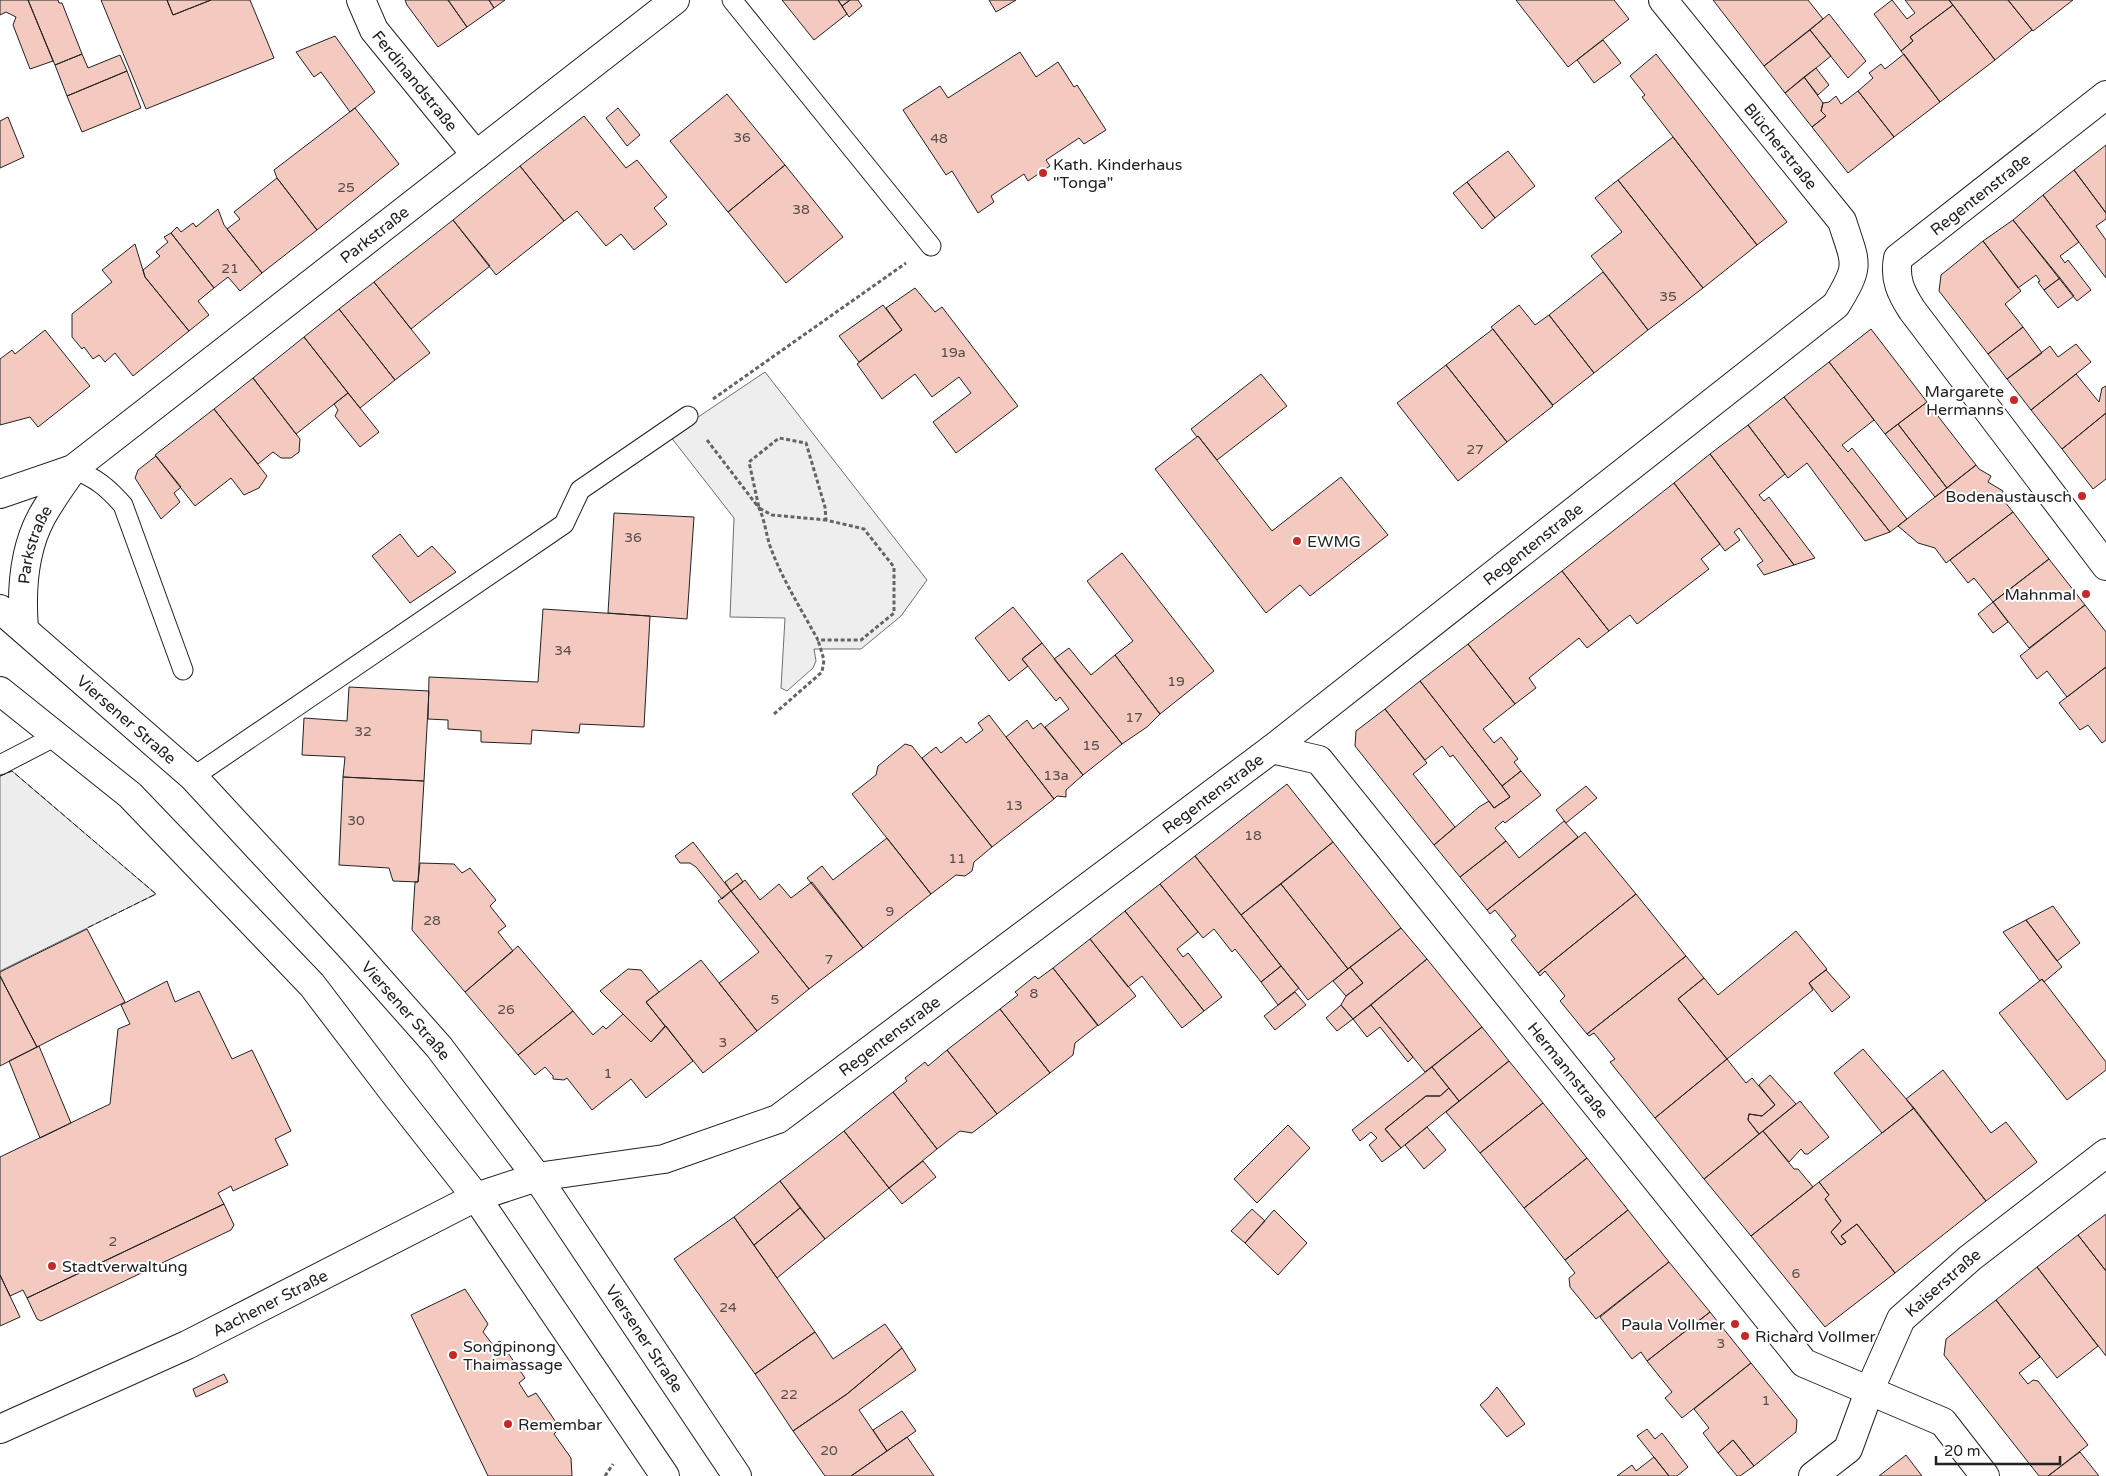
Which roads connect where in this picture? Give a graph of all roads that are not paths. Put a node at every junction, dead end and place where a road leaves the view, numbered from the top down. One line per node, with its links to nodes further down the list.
1 (361, 0): 6 (street, Ferdinandstraße)
2 (674, 0): 6 (street, Parkstraße)
3 (732, 0): 7 (lane)
4 (1663, 0): 8 (street, Blücherstraße)
5 (2106, 95): 12 (street, Regentenstraße)
6 (476, 155): 10 (street, Parkstraße)
7 (932, 246)
8 (1836, 305): 18 (street, Regentenstraße)
9 (688, 416): 20 (lane)
10 (73, 469): 11 (street, Parkstraße); 14 (street, Parkstraße); 15 (lane)
11 (0, 494)
12 (2106, 566)
13 (0, 609): 14 (street, Viersener Straße)
14 (24, 628): 20 (street, Viersener Straße)
15 (183, 670)
16 (0, 691): 17 (street)
17 (56, 736): 19 (lane); 23 (street)
18 (1272, 749): 22 (street, Regentenstraße); 24 (street, Hermannstraße)
19 (0, 765)
20 (192, 777): 22 (street, Viersener Straße)
21 (2106, 1153): 24 (street, Kaiserstraße)
22 (537, 1177): 23 (street, Aachener Straße); 27 (street, Viersener Straße)
23 (476, 1197): 25 (street, Aachener Straße); 26 (street)
24 (1870, 1390): 28 (street, Kaiserstraße); 29 (street, Hermannstraße)
25 (0, 1430)
26 (665, 1476)
27 (737, 1476)
28 (1813, 1476)
29 (1985, 1476)

